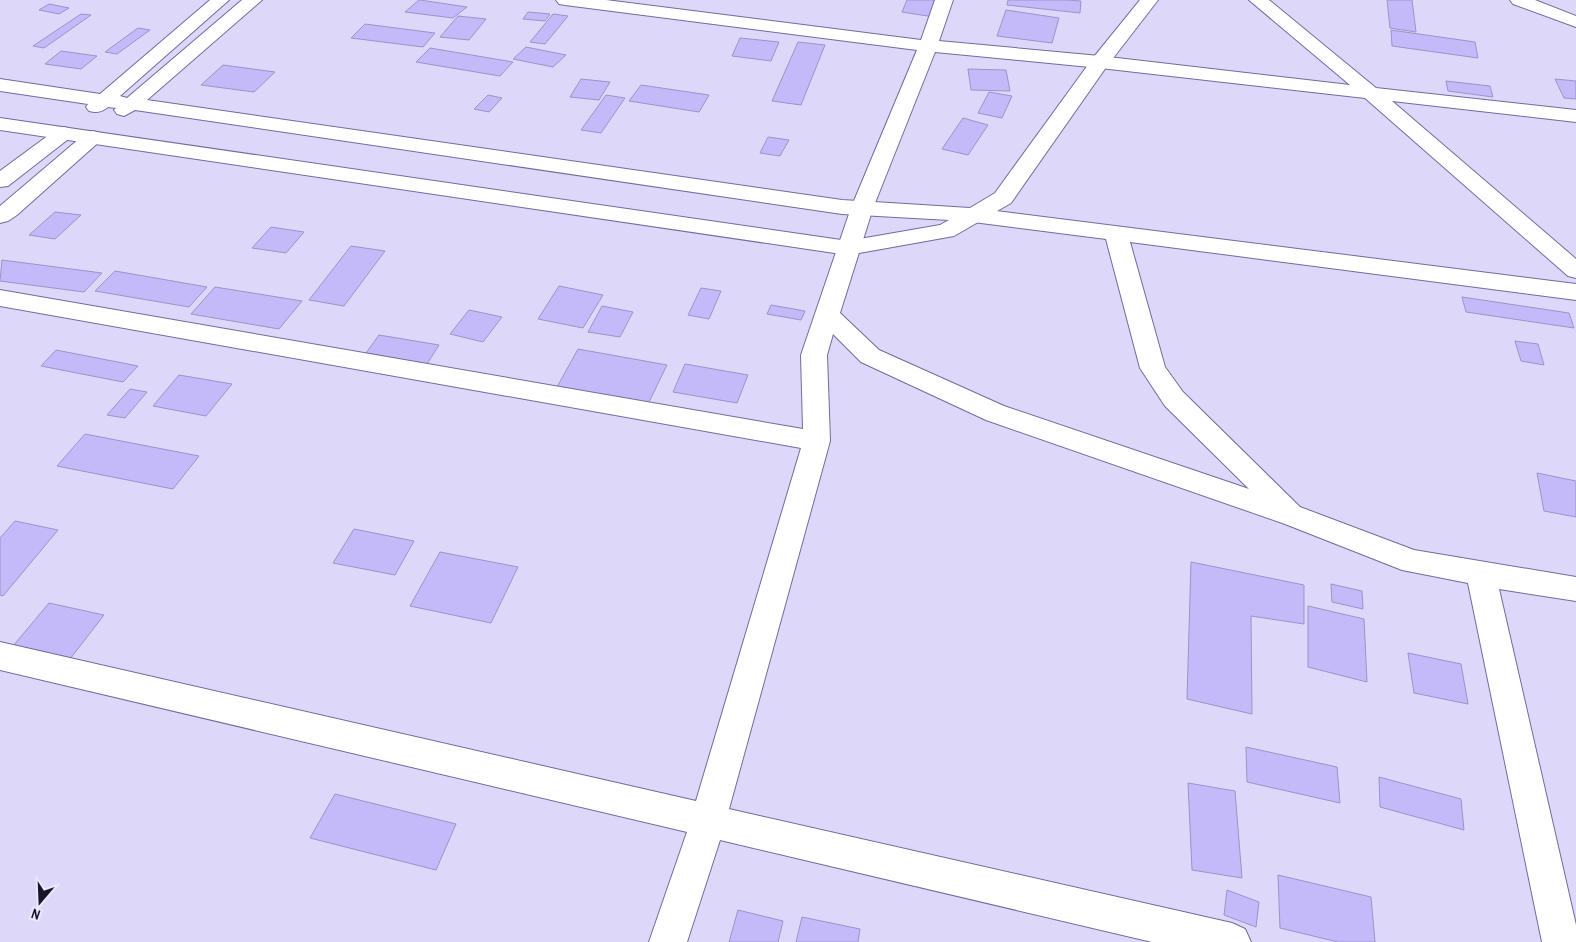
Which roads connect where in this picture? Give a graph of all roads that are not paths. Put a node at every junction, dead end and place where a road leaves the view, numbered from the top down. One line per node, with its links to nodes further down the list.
1 (220, 0): 13 (street)
2 (253, 0): 14 (street)
3 (565, 0): 9 (street)
4 (944, 0): 9 (street)
5 (1149, 0): 10 (street)
6 (1258, 0): 12 (street)
7 (1519, 0): 8 (street)
8 (1576, 22)
9 (928, 46): 10 (street); 20 (street)
10 (1100, 62): 12 (street); 21 (street)
11 (0, 84): 13 (street)
12 (1370, 93): 15 (street); 25 (street)
13 (105, 99): 14 (street); 17 (street)
14 (133, 103): 18 (street); 20 (street)
15 (1576, 116)
16 (0, 124): 17 (street)
17 (64, 133): 18 (street); 19 (street)
18 (93, 137): 22 (street); 24 (street)
19 (0, 182)
20 (862, 208): 21 (street); 24 (street)
21 (973, 215): 23 (street); 24 (street)
22 (0, 216)
23 (1116, 233): 26 (street); 30 (street)
24 (848, 248): 28 (street)
25 (1576, 272)
26 (1576, 292)
27 (0, 298): 29 (street)
28 (827, 314): 29 (street); 30 (street)
29 (817, 441): 34 (street)
30 (1294, 516): 31 (street)
31 (1481, 573): 32 (street); 37 (street)
32 (1576, 589)
33 (0, 656): 34 (street)
34 (708, 821): 35 (street); 36 (street)
35 (668, 942)
36 (1232, 942)
37 (1561, 942)

